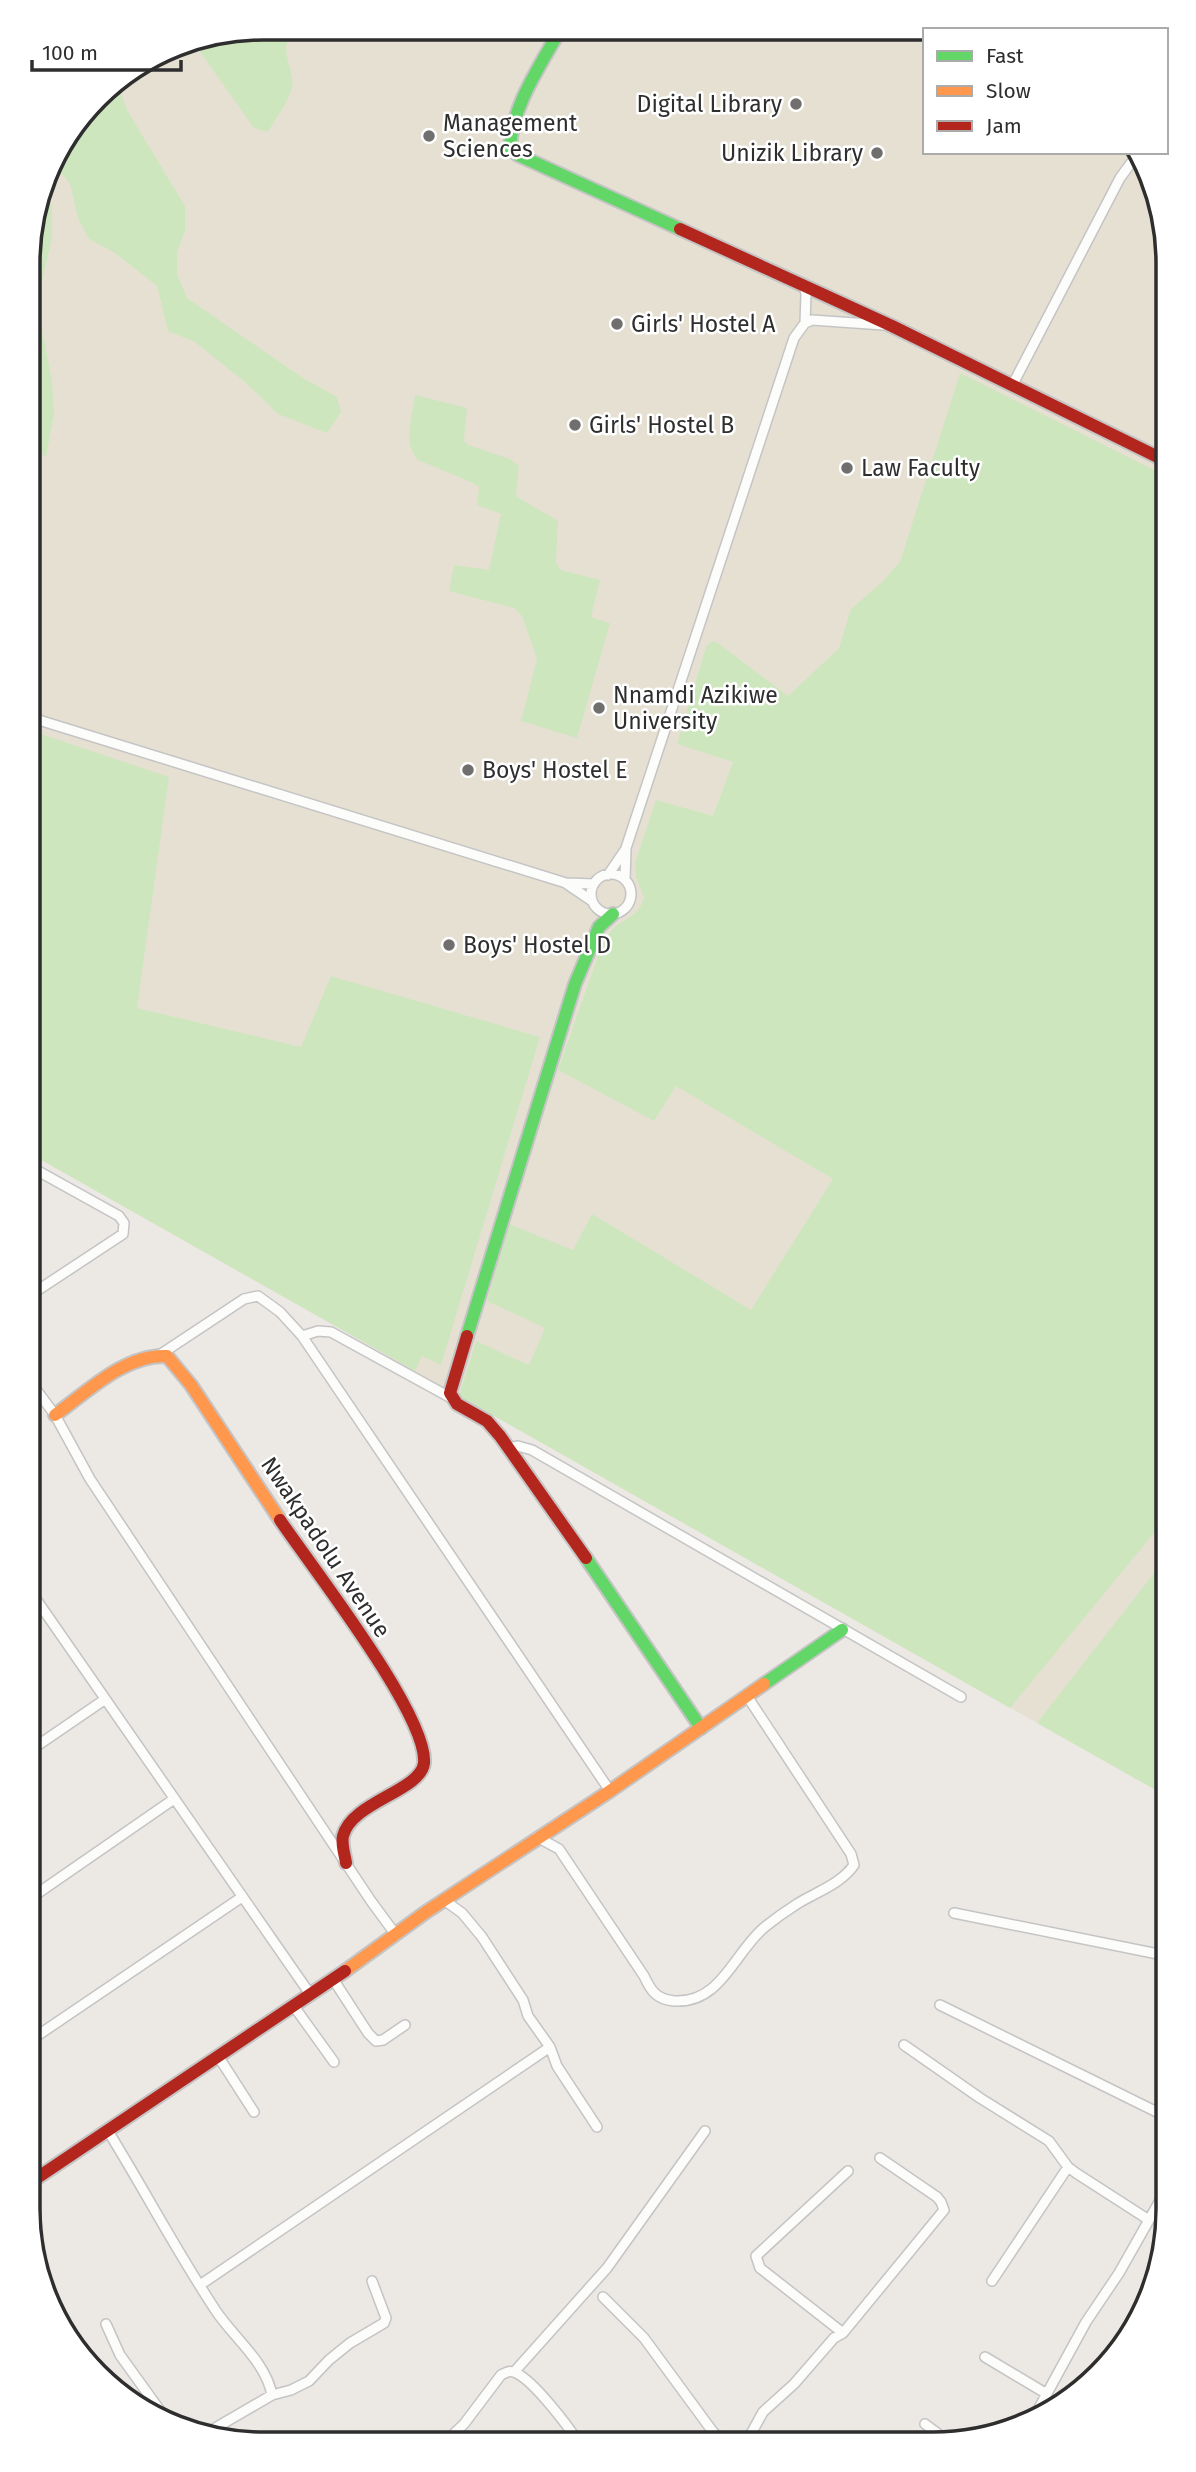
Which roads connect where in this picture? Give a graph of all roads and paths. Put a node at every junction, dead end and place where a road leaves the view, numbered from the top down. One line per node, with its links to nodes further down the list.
1 (554, 41): 3 (street)
2 (1131, 162): 6 (street)
3 (804, 285): 4 (street); 5 (street)
4 (805, 323): 5 (street); 9 (street)
5 (892, 326): 6 (street)
6 (1013, 384): 7 (street)
7 (1156, 456)
8 (41, 721): 12 (street)
9 (626, 848): 10 (street); 11 (street)
10 (608, 875): 11 (street); 13 (street)
11 (625, 880): 15 (street)
12 (566, 883): 13 (street); 14 (street)
13 (594, 884): 14 (street)
14 (594, 905): 15 (street); 16 (street)
15 (613, 914): 16 (street)
16 (599, 927): 22 (street)
17 (41, 1174): 18 (street)
18 (40, 1288)
19 (302, 1336): 20 (street); 22 (street); 32 (street)
20 (161, 1354): 23 (street); 35 (street, Nwakpadolu Avenue)
21 (40, 1395): 23 (street)
22 (454, 1400): 24 (street)
23 (55, 1415): 35 (street)
24 (508, 1448): 26 (street); 30 (street)
25 (40, 1606): 29 (street)
26 (842, 1630): 27 (street); 28 (street)
27 (747, 1696): 30 (street); 34 (street)
28 (961, 1697)
29 (104, 1700): 31 (street); 33 (street)
30 (701, 1728): 32 (street)
31 (40, 1744)
32 (610, 1791): 34 (street)
33 (174, 1799): 36 (street); 37 (street)
34 (537, 1837): 38 (street)
35 (346, 1863): 40 (street)
36 (40, 1892)
37 (242, 1897): 43 (street); 47 (street)
38 (444, 1900): 40 (street); 49 (street)
39 (954, 1913): 41 (street)
40 (396, 1935): 42 (street)
41 (1155, 1953)
42 (333, 1979): 43 (street); 46 (street)
43 (310, 1994): 44 (street)
44 (293, 2005): 50 (street); 51 (street)
45 (940, 2005): 52 (street)
46 (405, 2025)
47 (40, 2034)
48 (904, 2045): 58 (street)
49 (550, 2047): 54 (street); 65 (street)
50 (218, 2056): 53 (street); 55 (street)
51 (334, 2062)
52 (1155, 2111)
53 (254, 2112)
54 (597, 2127)
55 (108, 2131): 60 (street); 65 (street)
56 (705, 2132): 70 (street)
57 (880, 2158): 68 (street)
58 (1068, 2167): 62 (street); 64 (street)
59 (848, 2171): 68 (street)
60 (40, 2176)
61 (1155, 2209): 62 (street)
62 (1149, 2220): 71 (street)
63 (372, 2281): 72 (street)
64 (992, 2281)
65 (200, 2285): 72 (street)
66 (603, 2298): 79 (street)
67 (106, 2324): 73 (street)
68 (843, 2333): 80 (street)
69 (985, 2357): 71 (street)
70 (515, 2371): 77 (street); 78 (street)
71 (1047, 2394): 74 (street)
72 (272, 2395): 76 (street)
73 (155, 2403)
74 (1042, 2403)
75 (925, 2424): 81 (street)
76 (218, 2427)
77 (454, 2432)
78 (572, 2432)
79 (713, 2432)
80 (752, 2432)
81 (936, 2432)

